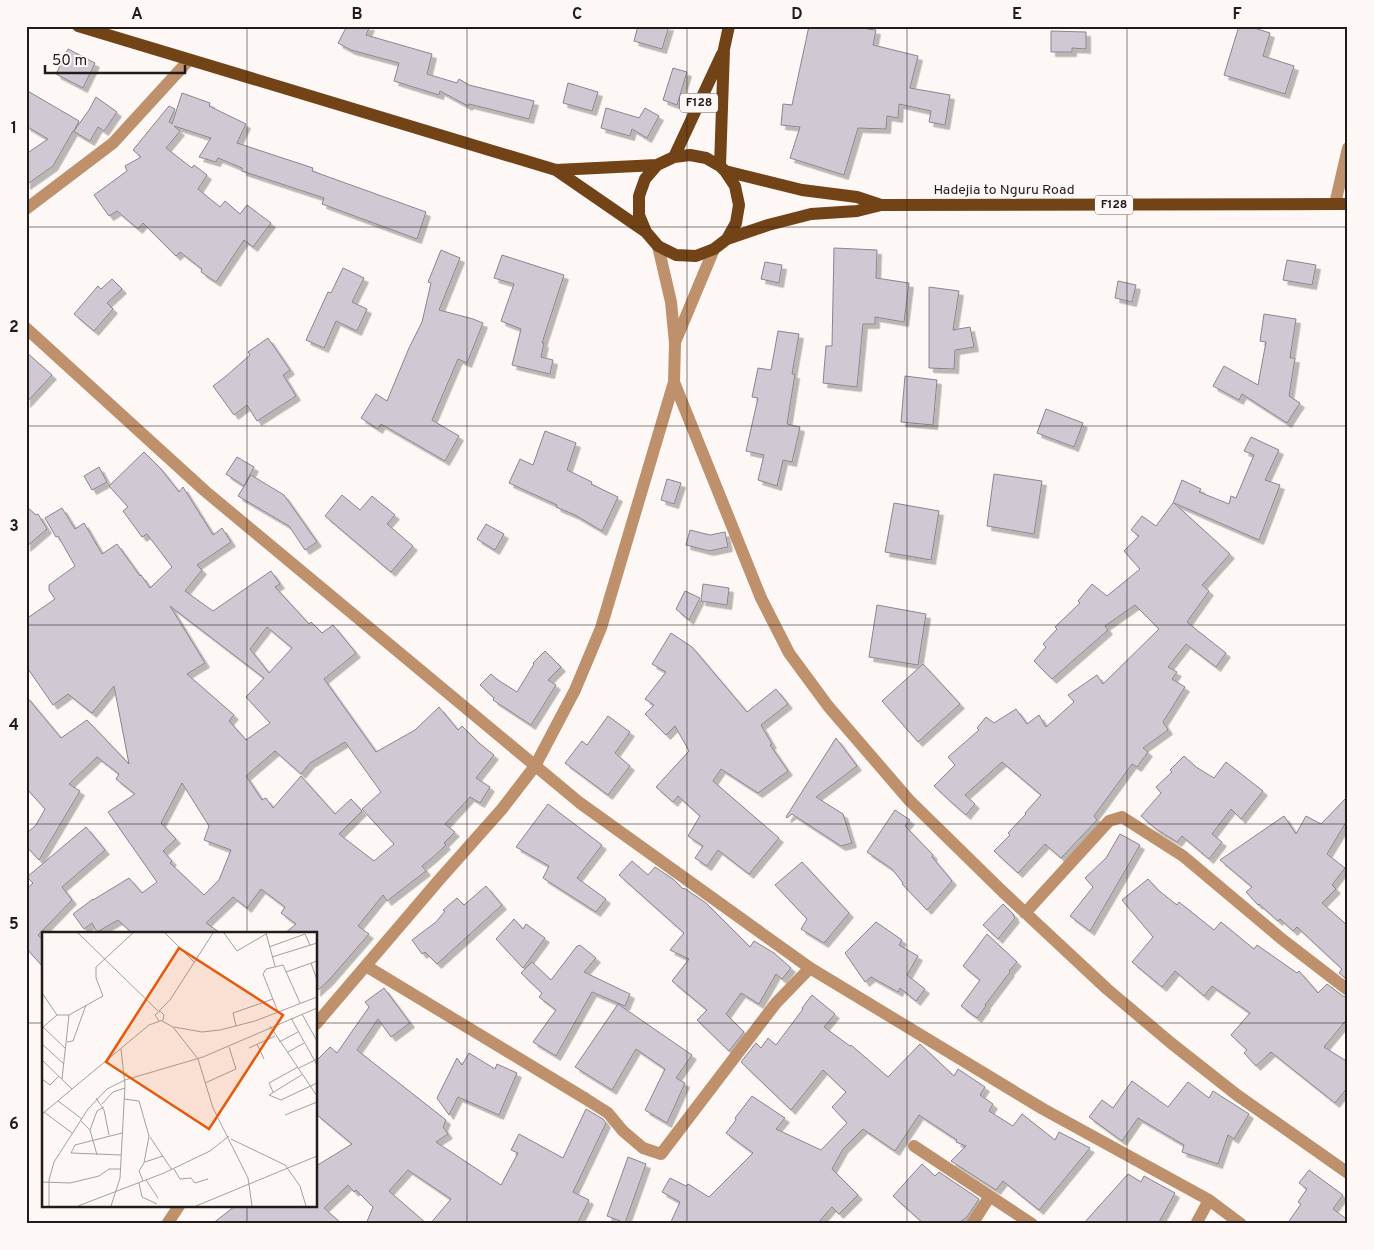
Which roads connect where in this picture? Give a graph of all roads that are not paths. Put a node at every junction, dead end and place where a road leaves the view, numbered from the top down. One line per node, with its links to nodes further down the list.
1 (78, 26): 4 (main road)
2 (730, 26): 3 (main road, F128)
3 (724, 50): 6 (main road, F128); 8 (main road, F128)
4 (189, 60): 9 (main road); 12 (street)
5 (1348, 148): 10 (street)
6 (674, 157): 7 (main road, F128); 8 (main road, F128)
7 (657, 165): 9 (main road); 13 (main road, F128)
8 (723, 168): 11 (main road, Hadejia to Nguru Road / F128); 14 (main road, F128)
9 (556, 170): 13 (main road)
10 (1342, 204): 11 (main road, Hadejia to Nguru Road / F128)
11 (881, 205): 14 (main road, F128)
12 (26, 209)
13 (646, 232): 15 (main road, F128)
14 (726, 239): 16 (main road, F128)
15 (658, 246): 16 (main road, F128); 18 (street)
16 (714, 249): 18 (street)
17 (26, 328): 20 (street)
18 (675, 343): 19 (street)
19 (674, 382): 20 (street); 21 (street)
20 (535, 766): 22 (street); 23 (street)
21 (1024, 912): 24 (street); 27 (street)
22 (366, 966): 23 (street); 25 (street)
23 (810, 968): 29 (street)
24 (1348, 990)
25 (318, 1022)
26 (914, 1146): 28 (street)
27 (1348, 1173)
28 (990, 1196): 32 (street); 33 (street)
29 (1208, 1200): 34 (street); 35 (street)
30 (178, 1208): 31 (street)
31 (167, 1224)
32 (972, 1224)
33 (1032, 1224)
34 (1196, 1224)
35 (1242, 1224)

